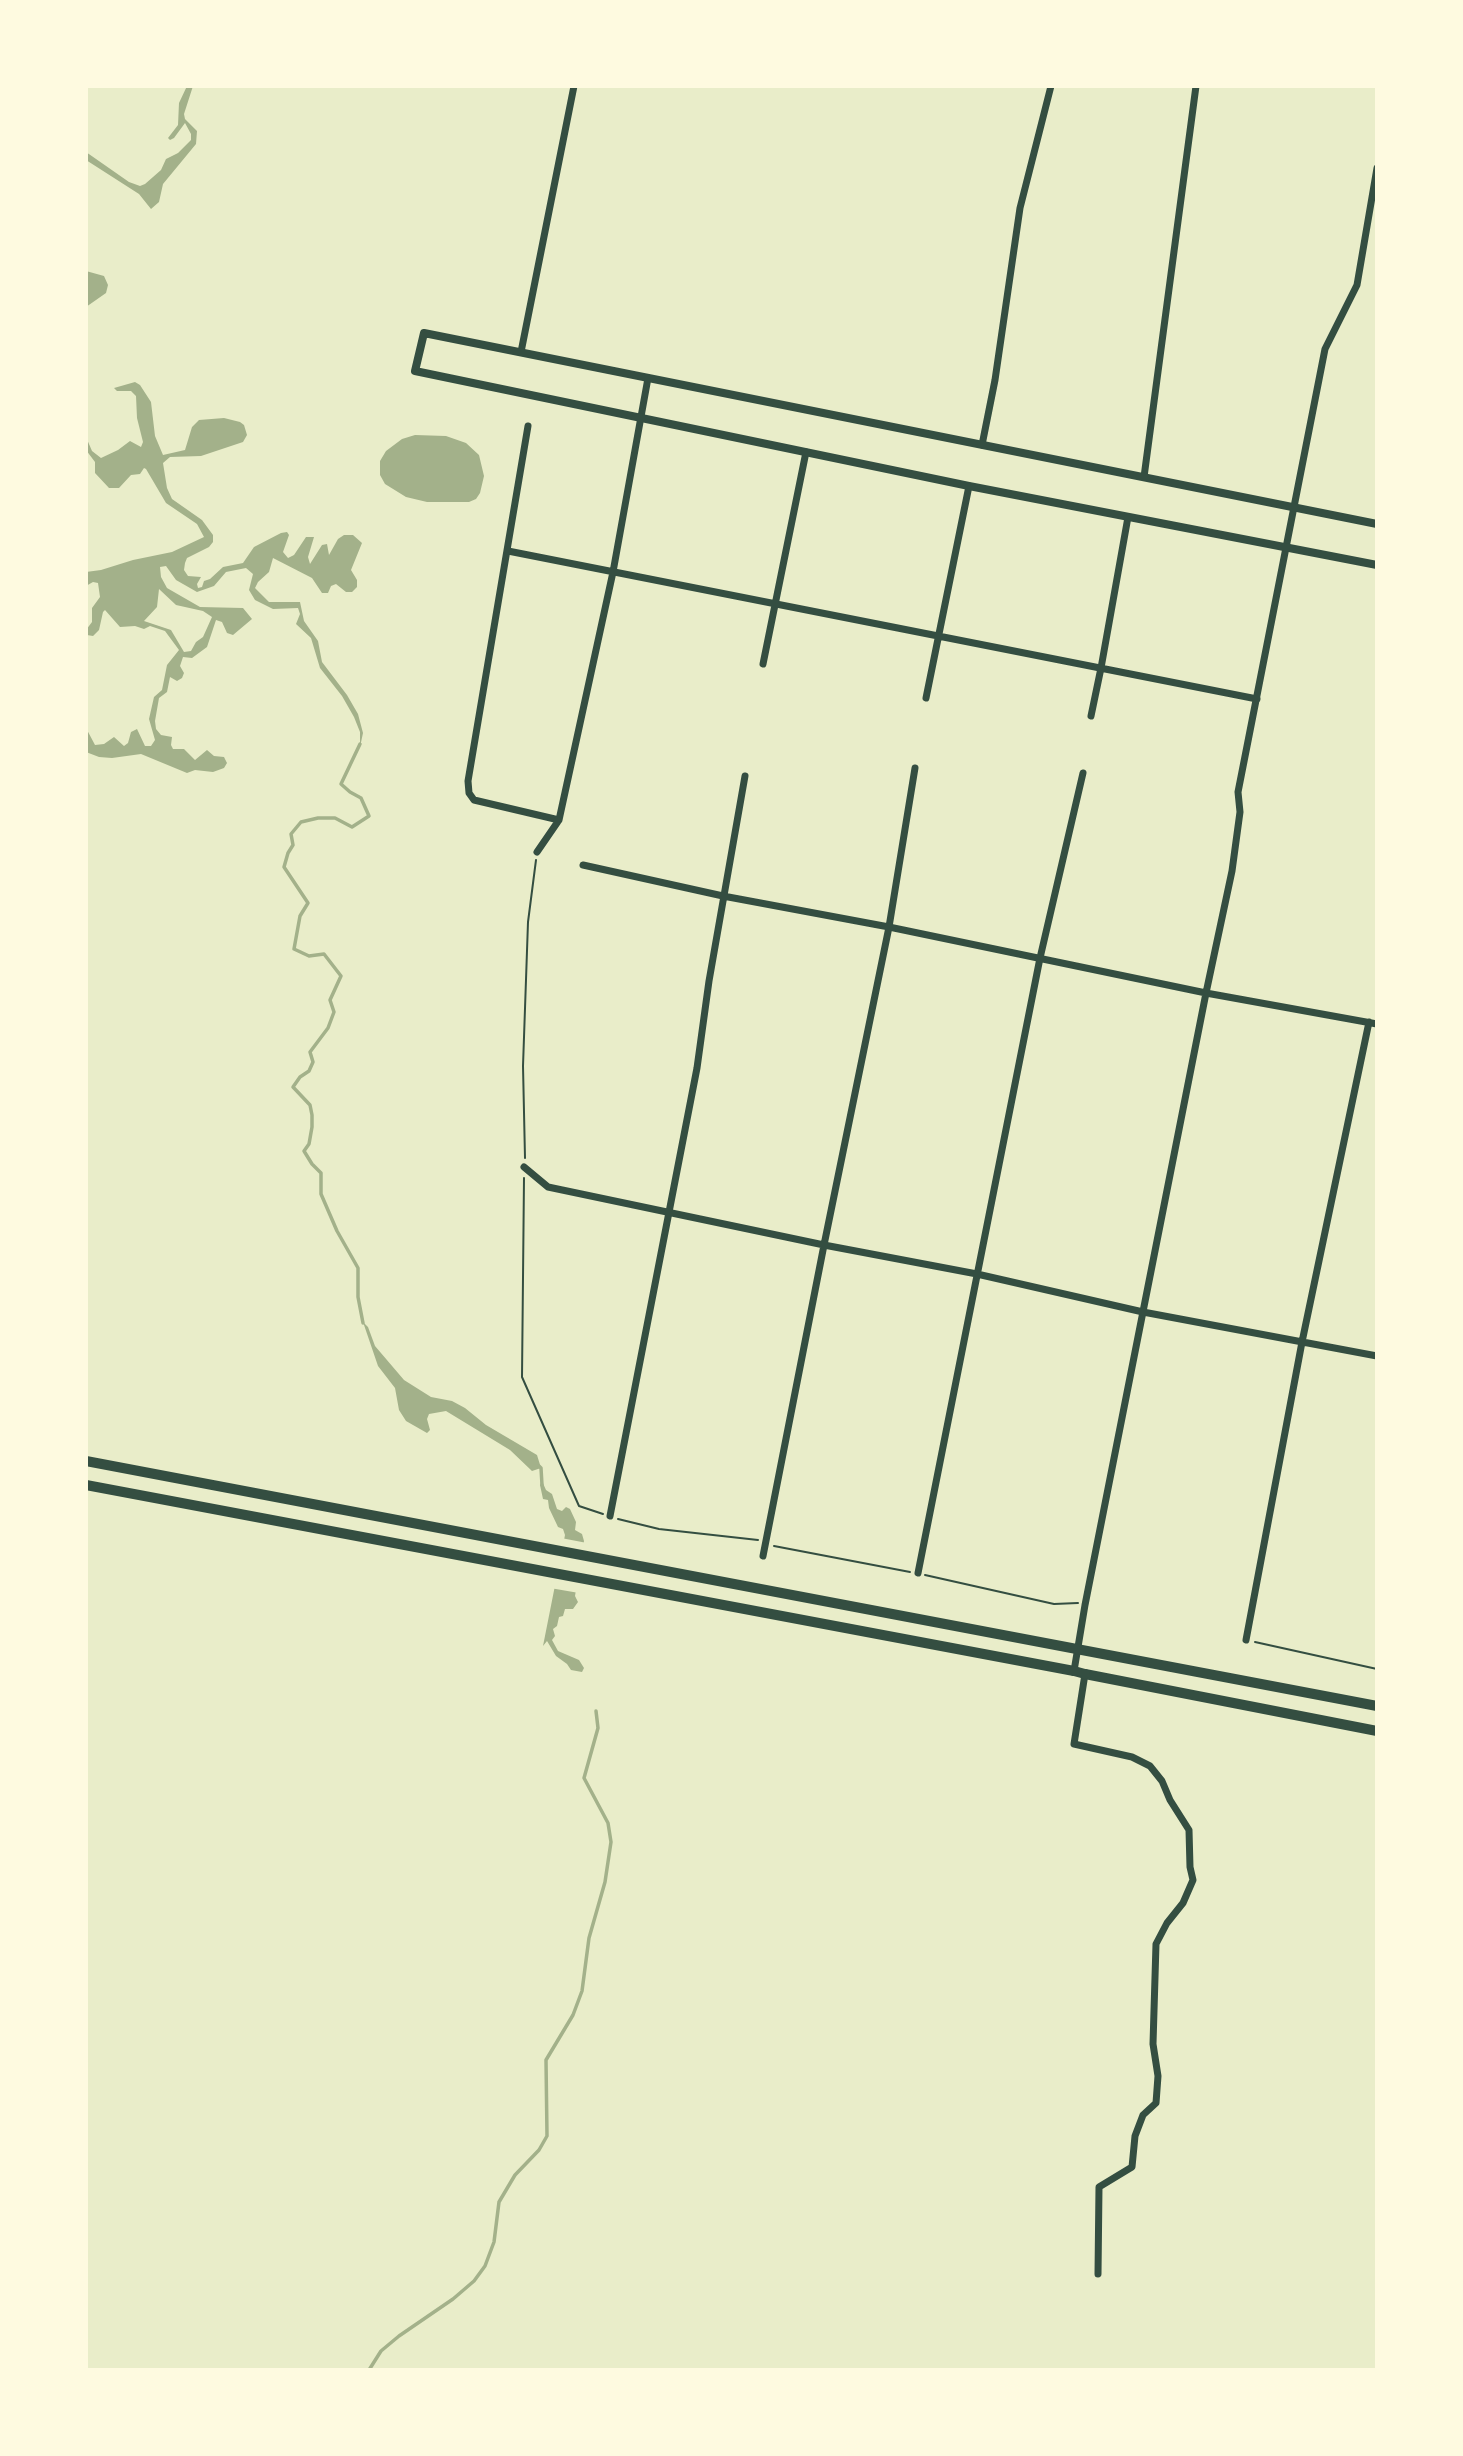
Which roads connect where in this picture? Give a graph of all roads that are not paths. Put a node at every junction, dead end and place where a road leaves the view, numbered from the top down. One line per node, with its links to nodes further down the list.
1 (574, 86): 5 (street)
2 (1051, 86): 9 (street)
3 (1196, 86): 11 (street)
4 (1377, 168): 13 (street)
5 (521, 352): 6 (street); 7 (street)
6 (648, 377): 7 (street); 9 (street)
7 (641, 418): 10 (street); 19 (street)
8 (528, 426): 17 (street)
9 (982, 444): 11 (street)
10 (806, 452): 12 (street); 20 (street)
11 (1144, 477): 13 (street)
12 (969, 485): 14 (street); 21 (street)
13 (1295, 507): 15 (street); 16 (street)
14 (1128, 517): 16 (street); 23 (street)
15 (1377, 524)
16 (1287, 547): 18 (street); 25 (street)
17 (508, 551): 19 (street); 30 (street)
18 (1377, 565)
19 (613, 572): 20 (street); 30 (street)
20 (776, 604): 21 (street); 22 (street)
21 (938, 636): 23 (street); 24 (street)
22 (763, 664)
23 (1101, 668): 25 (street); 26 (street)
24 (926, 698)
25 (1256, 699): 36 (street)
26 (1091, 716)
27 (915, 768): 34 (street)
28 (1083, 773): 35 (street)
29 (745, 776): 33 (street)
30 (559, 820): 31 (street)
31 (537, 852)
32 (583, 865): 33 (street)
33 (723, 896): 34 (street); 39 (street)
34 (889, 927): 35 (street); 40 (street)
35 (1040, 958): 36 (street); 41 (street)
36 (1206, 993): 37 (street); 42 (street)
37 (1373, 1023): 43 (street)
38 (524, 1167): 39 (street)
39 (671, 1212): 40 (street); 47 (street)
40 (824, 1245): 41 (street); 48 (street)
41 (977, 1275): 42 (street); 49 (street)
42 (1143, 1312): 43 (street); 51 (street)
43 (1301, 1342): 44 (street); 50 (street)
44 (1377, 1356)
45 (86, 1461): 51 (main road)
46 (86, 1485): 52 (main road)
47 (610, 1516)
48 (763, 1556)
49 (918, 1573)
50 (1246, 1640)
51 (1079, 1645): 52 (street); 53 (main road)
52 (1080, 1673): 54 (main road); 55 (street)
53 (1377, 1706)
54 (1377, 1731)
55 (1098, 2274)

